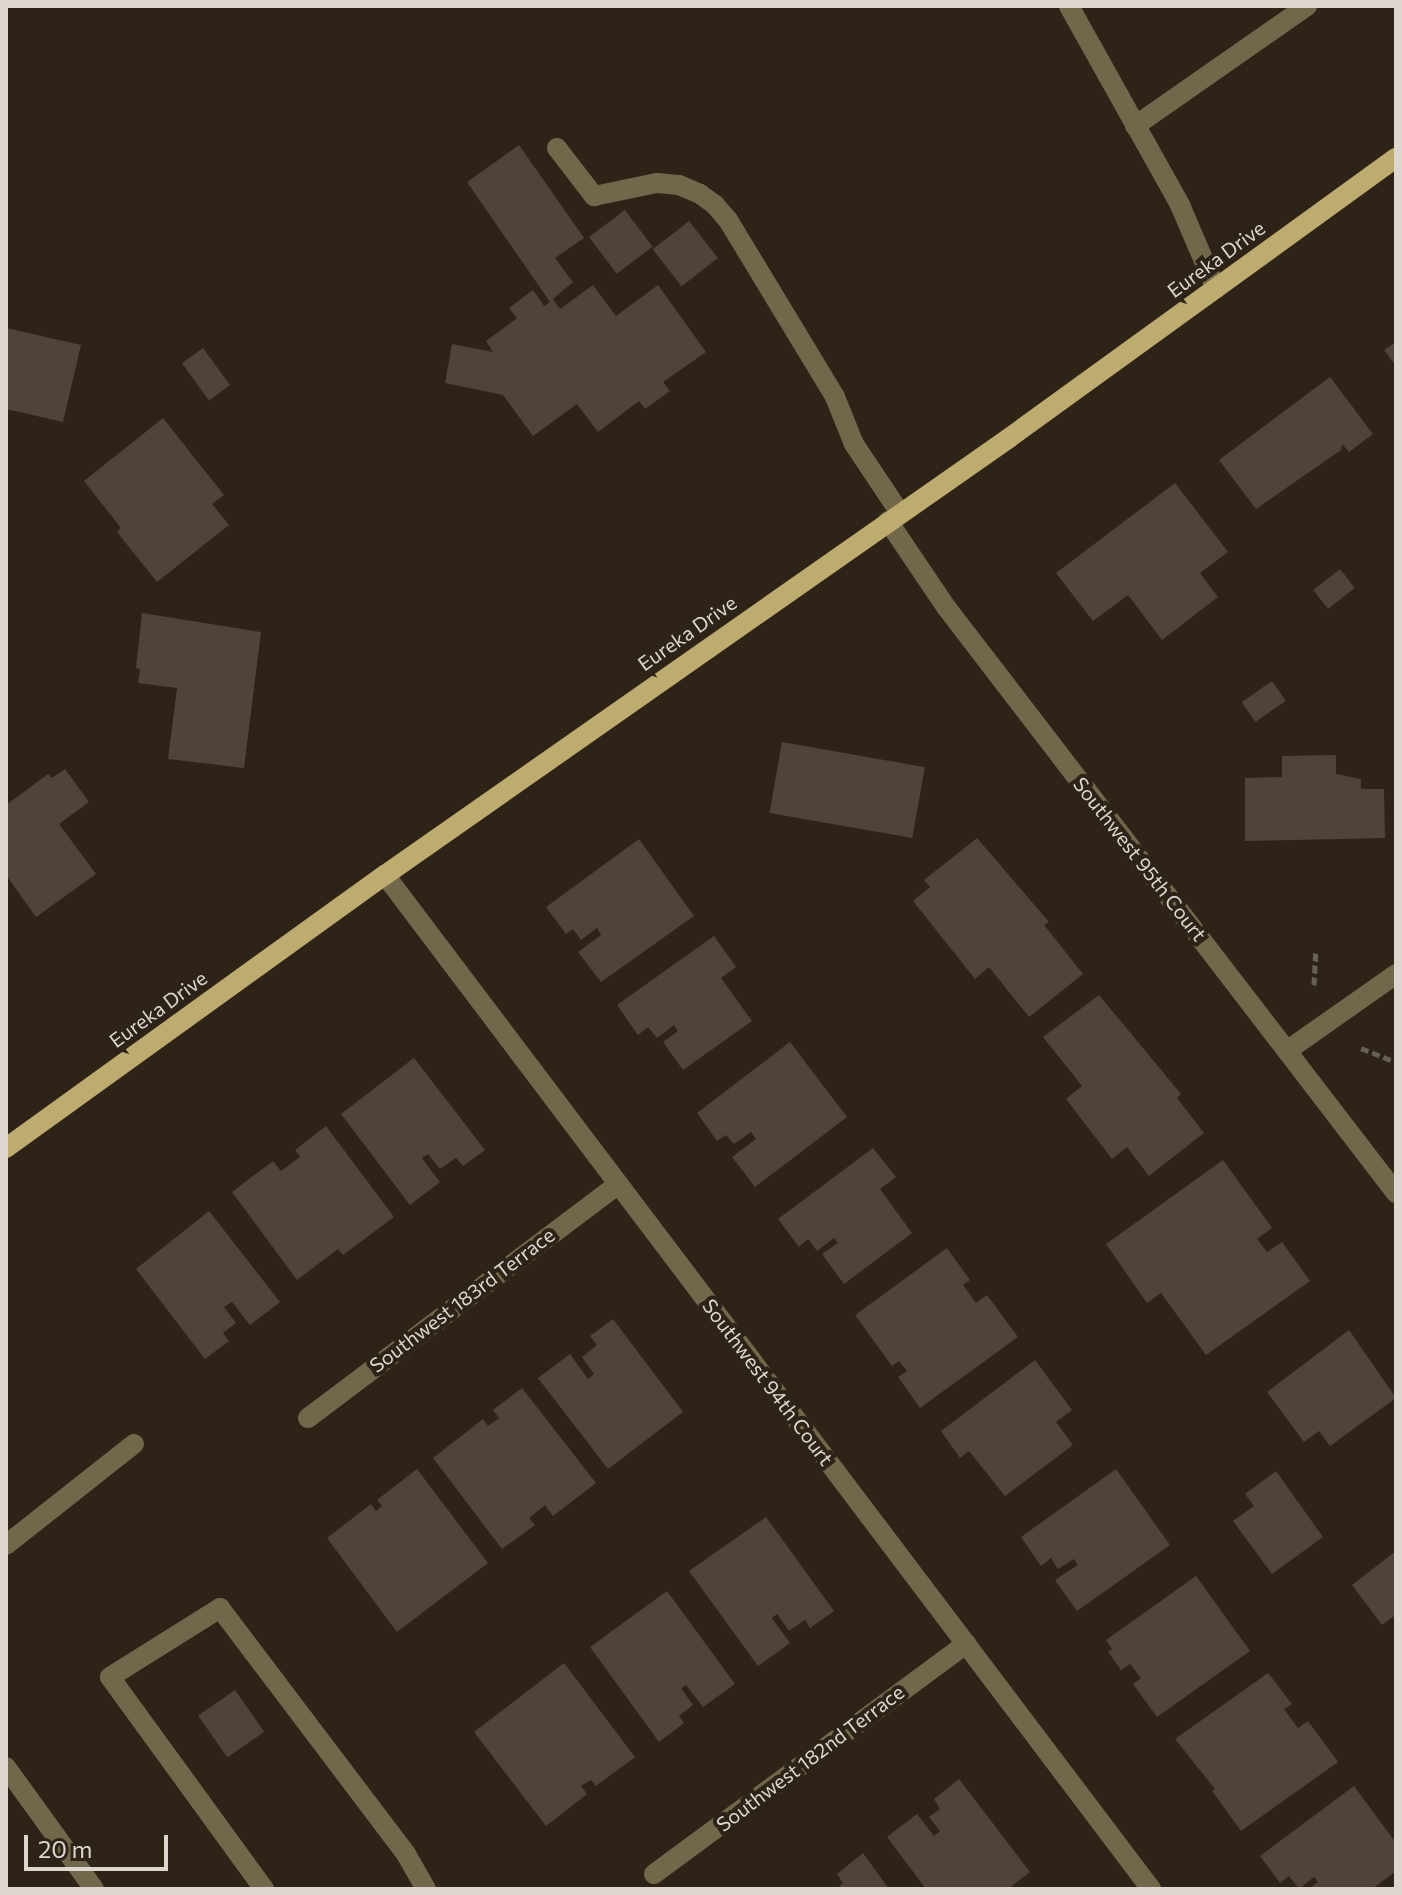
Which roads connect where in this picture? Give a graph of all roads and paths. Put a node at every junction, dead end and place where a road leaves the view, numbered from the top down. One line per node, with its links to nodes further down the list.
1 (1069, 6): 3 (street)
2 (1307, 6): 3 (street)
3 (1135, 126): 6 (street)
4 (557, 148): 7 (street, Southwest 95th Court)
5 (1396, 158): 6 (main road, Eureka Drive)
6 (1216, 289): 7 (main road, Eureka Drive)
7 (894, 517): 8 (main road, Eureka Drive); 13 (street, Southwest 95th Court)
8 (385, 875): 15 (main road, Eureka Drive); 16 (street, Southwest 94th Court)
9 (1316, 950): 11 (path)
10 (1396, 974): 13 (street)
11 (1314, 985)
12 (1361, 1048): 14 (path)
13 (1288, 1050): 17 (street, Southwest 95th Court)
14 (1396, 1062)
15 (6, 1148)
16 (618, 1184): 18 (street, Southwest 183rd Terrace); 21 (street, Southwest 94th Court)
17 (1396, 1193)
18 (308, 1418)
19 (134, 1444): 20 (street)
20 (6, 1545)
21 (966, 1644): 23 (street, Southwest 182nd Terrace); 27 (street, Southwest 94th Court)
22 (6, 1767): 24 (street)
23 (654, 1874)
24 (94, 1889)
25 (264, 1889): 26 (street)
26 (426, 1889)
27 (1151, 1889)

